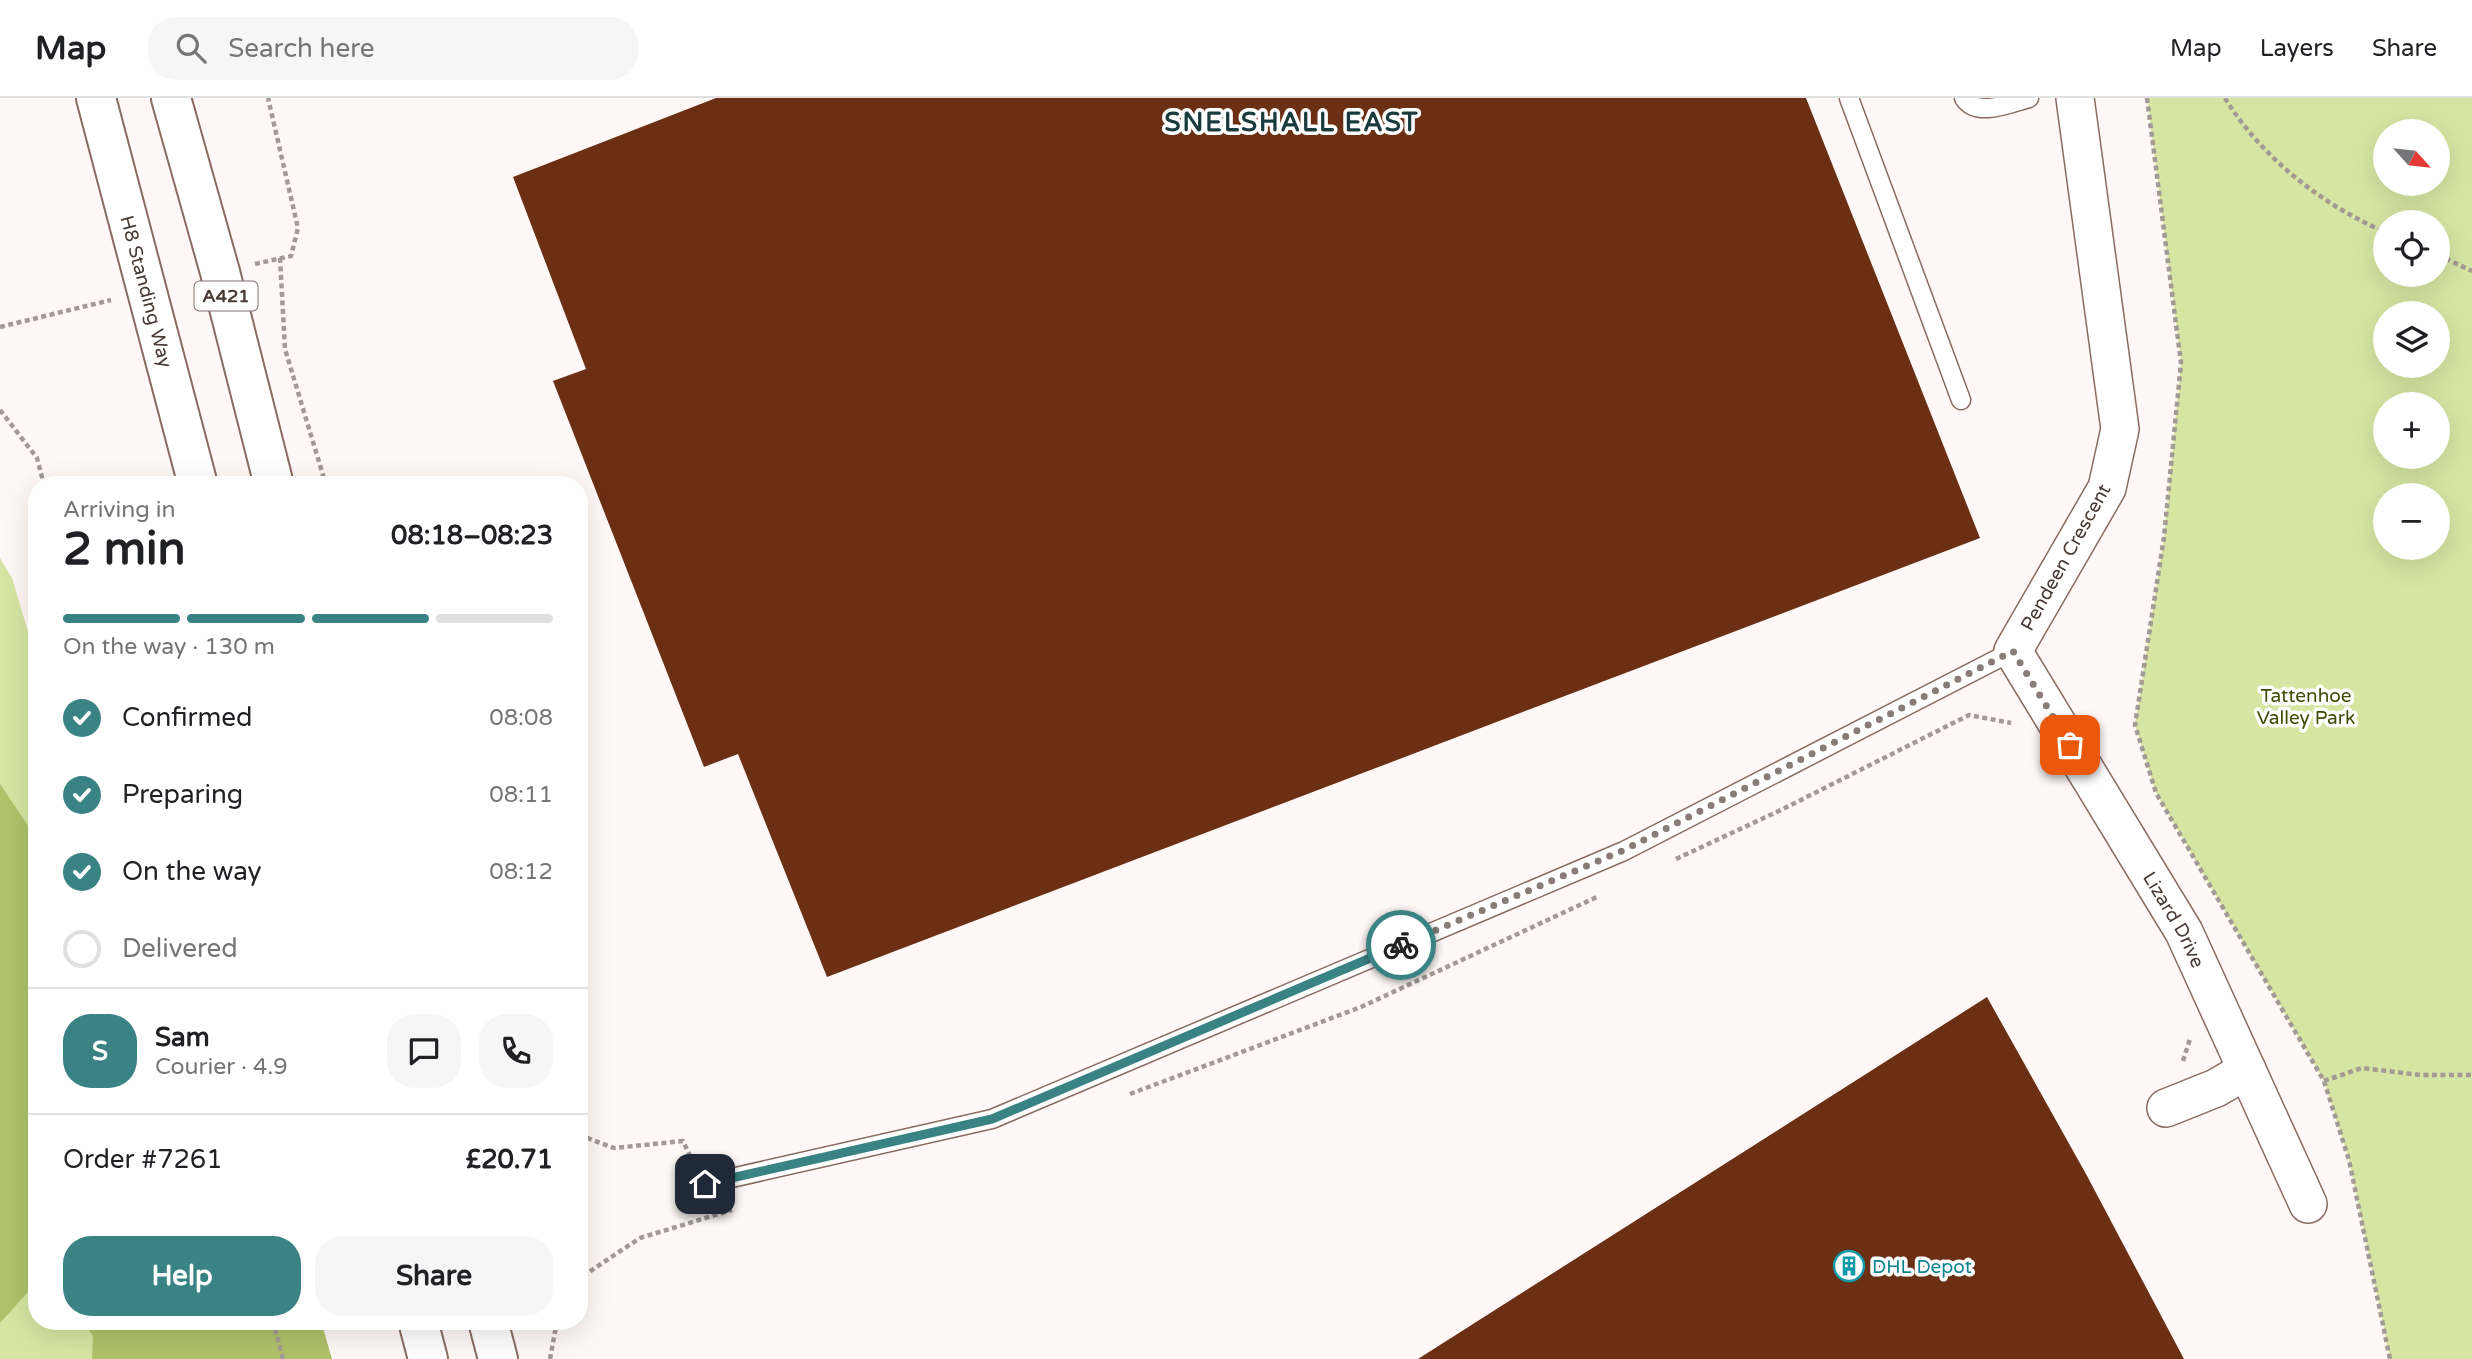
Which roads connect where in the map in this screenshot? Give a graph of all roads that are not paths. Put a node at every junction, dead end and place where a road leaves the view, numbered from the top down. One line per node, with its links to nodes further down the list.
1 (1849, 98): 7 (lane)
2 (1964, 98): 3 (lane)
3 (2029, 98)
4 (2075, 98): 10 (street, Pendeen Crescent)
5 (172, 103): 9 (highway, A421)
6 (99, 109): 8 (highway, H8 Standing Way)
7 (1961, 400)
8 (196, 476)
9 (272, 476)
10 (2013, 651): 11 (street, Lizard Drive); 13 (lane, Pendeen Crescent)
11 (2246, 1070): 12 (street); 14 (street, Lizard Drive)
12 (2180, 1103)
13 (705, 1184)
14 (2308, 1204)
15 (420, 1330): 17 (highway)
16 (490, 1330): 18 (highway)
17 (428, 1359)
18 (498, 1359)

